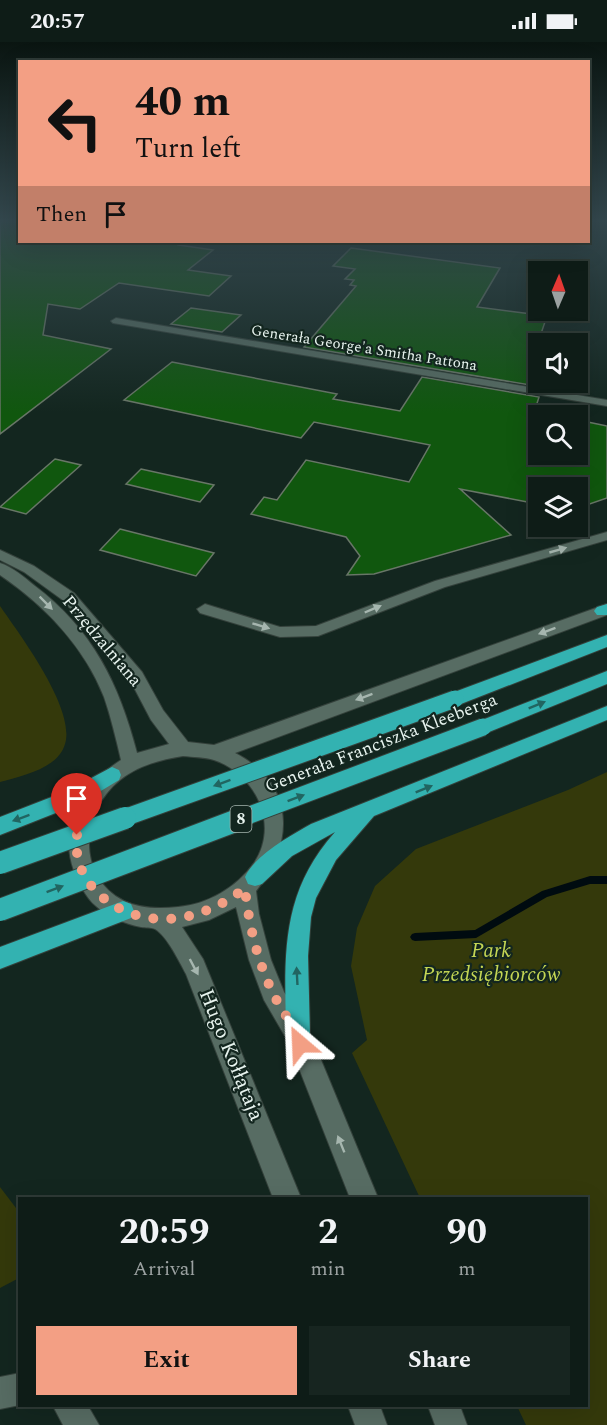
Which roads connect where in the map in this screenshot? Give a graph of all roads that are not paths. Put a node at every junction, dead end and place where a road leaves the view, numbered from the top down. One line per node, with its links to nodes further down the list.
1 (116, 321): 2 (street, Generała George'a Smitha Pattona)
2 (607, 403)
3 (607, 536): 6 (street, one-way to 3)
4 (0, 554): 11 (street, Przędzalniana)
5 (0, 568): 13 (street, Przędzalniana, one-way to 13)
6 (205, 609)
7 (605, 610): 12 (street, one-way to 12)
8 (607, 641): 17 (highway, Generała Franciszka Kleeberga / 8, one-way to 17, bridge)
9 (607, 677): 19 (highway, Generała Franciszka Kleeberga / 8, one-way to 9, bridge)
10 (607, 713): 15 (highway, one-way to 10)
11 (183, 749): 12 (street); 13 (street)
12 (214, 753): 18 (street)
13 (131, 763): 14 (street)
14 (112, 775): 16 (highway, one-way to 16); 20 (street)
15 (370, 810): 18 (highway); 23 (highway, one-way to 15)
16 (0, 826)
17 (0, 863)
18 (250, 882): 21 (street); 23 (street)
19 (0, 910)
20 (123, 911): 21 (street); 22 (highway)
21 (160, 919): 24 (street, Hugo Kołłątaja, one-way to 24)
22 (0, 958)
23 (298, 1035): 25 (street, one-way to 23)
24 (287, 1197)
25 (363, 1197)
26 (18, 1389): 27 (street)
27 (0, 1393)
28 (70, 1407): 31 (street)
29 (364, 1407): 32 (street)
30 (444, 1407): 33 (street)
31 (83, 1425)
32 (371, 1425)
33 (451, 1425)

